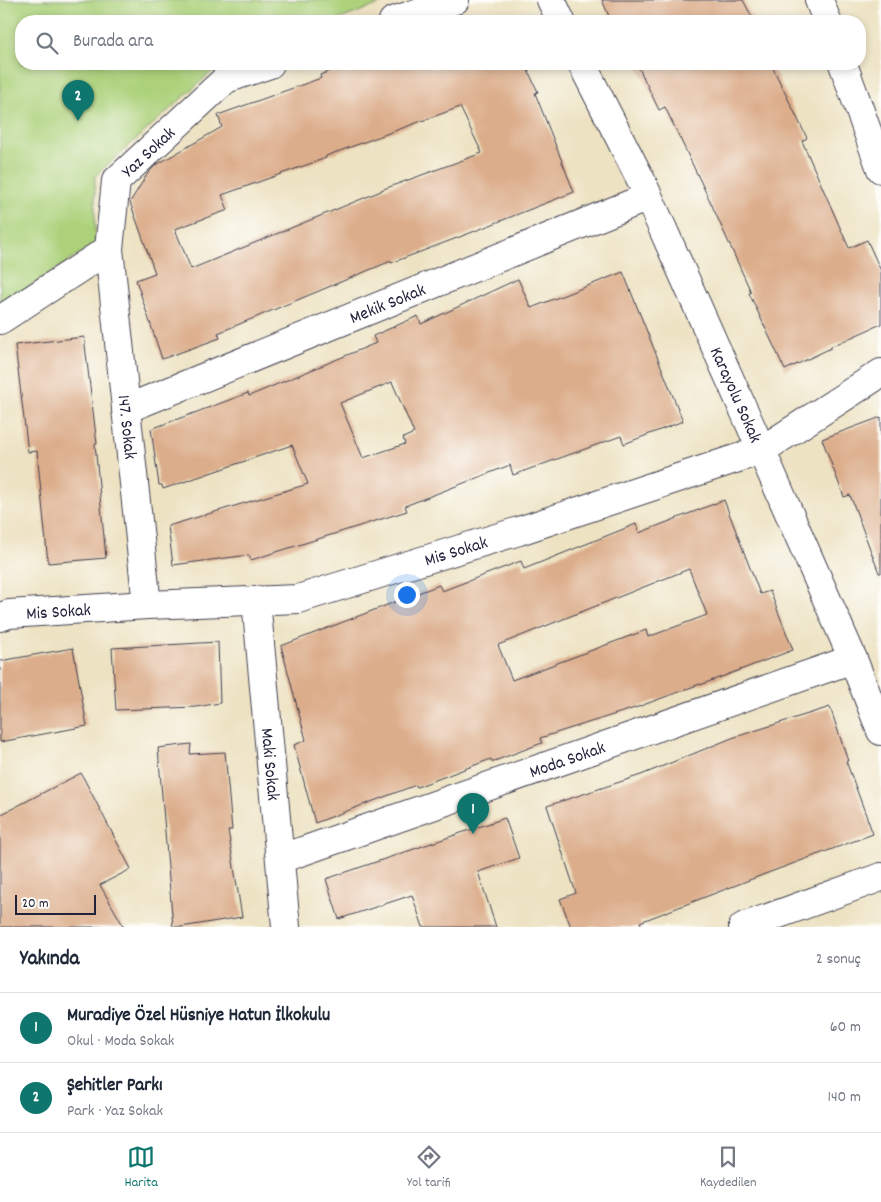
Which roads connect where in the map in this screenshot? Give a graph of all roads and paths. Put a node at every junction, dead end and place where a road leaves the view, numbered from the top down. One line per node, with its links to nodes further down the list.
1 (455, 0): 4 (street)
2 (550, 0): 5 (street)
3 (819, 0): 6 (street)
4 (411, 15)
5 (558, 15)
6 (825, 15)
7 (252, 70): 12 (street, Yaz Sokak)
8 (585, 70): 11 (street, Karayolu Sokak)
9 (844, 70): 10 (street)
10 (881, 169)
11 (648, 197): 15 (street, Mekik Sokak); 16 (street, Karayolu Sokak)
12 (110, 249): 13 (street); 15 (street, 147. Sokak)
13 (0, 320)
14 (881, 373): 16 (street, Mis Sokak)
15 (126, 409): 18 (street, 147. Sokak)
16 (762, 450): 17 (street, Mis Sokak); 20 (street, Karayolu Sokak)
17 (256, 600): 18 (street, Mis Sokak); 22 (street, Maki Sokak)
18 (146, 606): 19 (street, Mis Sokak)
19 (0, 617)
20 (853, 659): 21 (street, Karayolu Sokak); 22 (street, Moda Sokak)
21 (881, 731)
22 (280, 860): 24 (street, Maki Sokak)
23 (881, 877): 25 (street)
24 (286, 927)
25 (743, 927)

